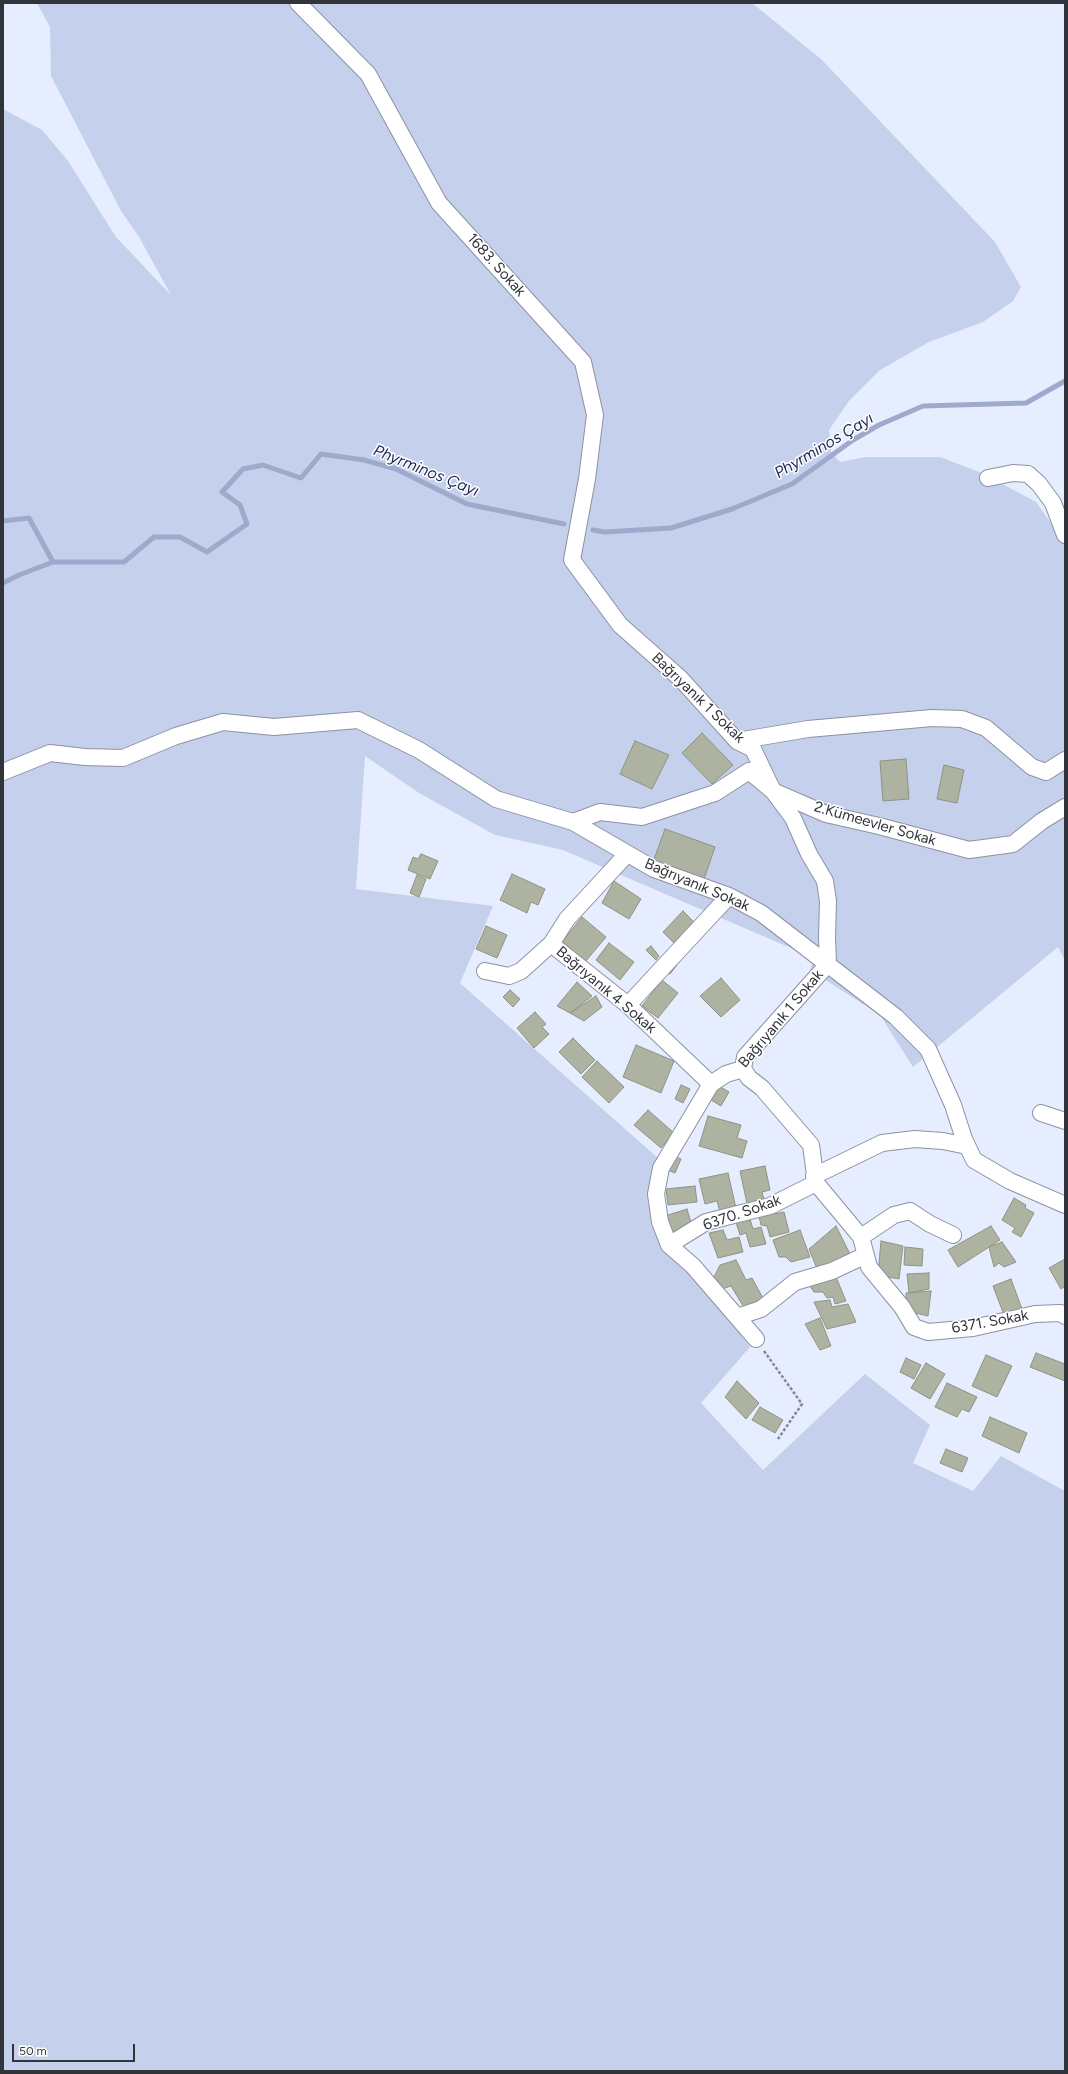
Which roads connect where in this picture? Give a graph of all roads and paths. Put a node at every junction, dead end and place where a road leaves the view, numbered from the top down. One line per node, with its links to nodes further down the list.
1 (298, 3): 4 (street, 1683. Sokak)
2 (988, 478): 3 (street)
3 (1065, 535)
4 (572, 560): 5 (street, Bağrıyanık 1 Sokak)
5 (737, 741): 6 (street); 8 (street, Bağrıyanık 1 Sokak)
6 (1065, 760)
7 (3, 772): 10 (street, Bağrıyanık Sokak)
8 (773, 791): 9 (street, 2.Kümeevler Sokak); 10 (street, 2.Kümeevler Sokak); 14 (street, Bağrıyanık 1 Sokak)
9 (1065, 807)
10 (573, 822): 11 (street, Bağrıyanık Sokak)
11 (627, 854): 12 (street, Bağrıyanık Sokak); 13 (street, Bağrıyanık 4 Sokak)
12 (730, 896): 14 (street, Bağrıyanık Sokak); 16 (street)
13 (551, 944): 15 (street); 16 (street, Bağrıyanık 4 Sokak)
14 (828, 964): 17 (street, Bağrıyanık 1 Sokak); 21 (street, Bağrıyanık Sokak)
15 (484, 971)
16 (628, 1005): 18 (street, Bağrıyanık 4 Sokak)
17 (743, 1069): 18 (street, Bağrıyanık 1 Sokak); 22 (street)
18 (711, 1084): 26 (street, Bağrıyanık 1 Sokak)
19 (1041, 1113): 20 (street)
20 (1065, 1121)
21 (967, 1146): 22 (street, 6370. Sokak); 23 (street, Bağrıyanık Sokak)
22 (815, 1180): 25 (street); 26 (street, 6370. Sokak)
23 (1065, 1205)
24 (953, 1235): 25 (street)
25 (861, 1236): 27 (street)
26 (669, 1245): 29 (street, Bağrıyanık 1 Sokak)
27 (866, 1255): 28 (street, 6371. Sokak); 29 (street)
28 (1064, 1312)
29 (737, 1317): 30 (street, Bağrıyanık 1 Sokak)
30 (756, 1339): 31 (path)
31 (778, 1439)

